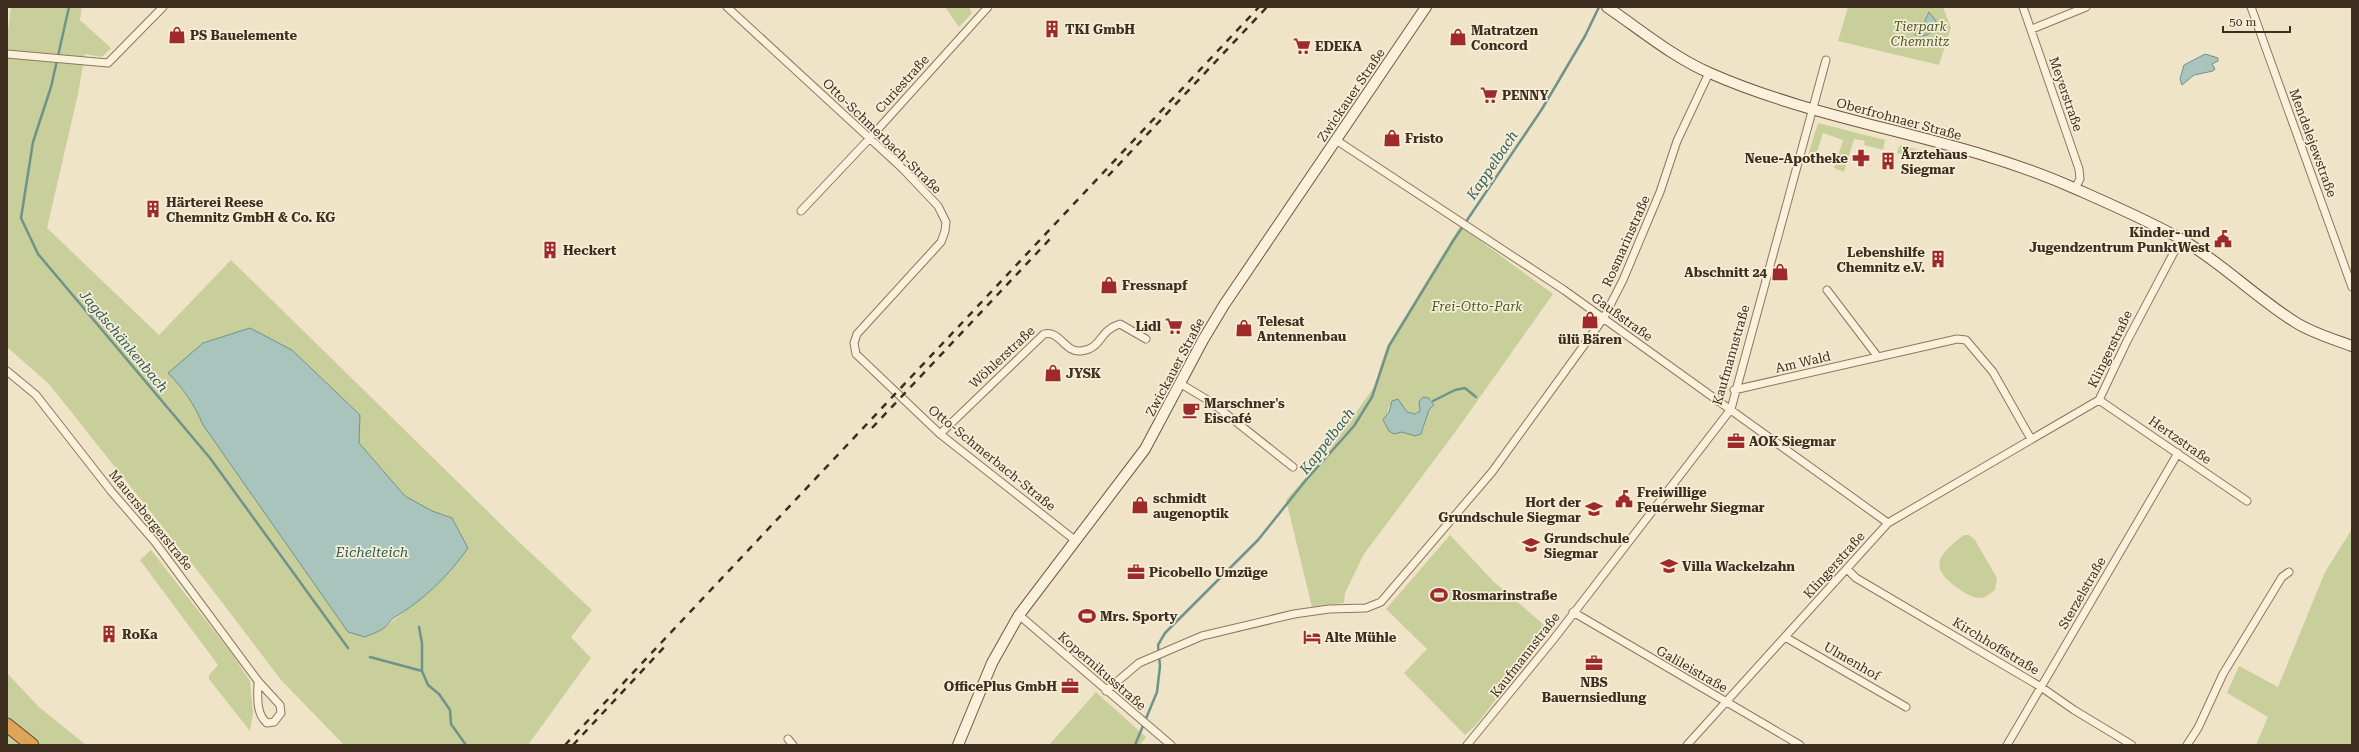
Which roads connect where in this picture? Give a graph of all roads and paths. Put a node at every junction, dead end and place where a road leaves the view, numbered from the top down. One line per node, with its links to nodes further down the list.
1 (163, 7): 10 (street)
2 (727, 7): 14 (street, Otto-Schmerbach-Straße)
3 (988, 7): 14 (street, Curiestraße)
4 (1426, 7): 15 (main road, Zwickauer Straße)
5 (1607, 7): 12 (main road, Oberfrohnaer Straße)
6 (2023, 7): 9 (street, Meyerstraße)
7 (2086, 7): 9 (street)
8 (2251, 7): 19 (street, Mendelejewstraße)
9 (2032, 29): 16 (street, Meyerstraße)
10 (7, 54)
11 (1826, 60): 13 (street, Kaufmannstraße)
12 (1709, 73): 13 (main road, Oberfrohnaer Straße); 21 (street, Rosmarinstraße)
13 (1812, 109): 16 (main road, Oberfrohnaer Straße); 27 (street, Kaufmannstraße)
14 (870, 138): 17 (street, Curiestraße); 30 (street, Otto-Schmerbach-Straße)
15 (1336, 140): 21 (street, Gaußstraße); 26 (main road, Zwickauer Straße)
16 (2075, 188): 18 (main road, Oberfrohnaer Straße)
17 (801, 211)
18 (2181, 239): 23 (main road, Oberfrohnaer Straße); 28 (street, Klingerstraße)
19 (2352, 287)
20 (1827, 290): 24 (street)
21 (1603, 319): 29 (street, Gaußstraße); 44 (street, Rosmarinstraße)
22 (1146, 340): 30 (street, Wöhlerstraße)
23 (2352, 346)
24 (1878, 357): 27 (street, Am Wald); 31 (street, Am Wald)
25 (7, 371): 42 (street, Mauersbergerstraße)
26 (1181, 384): 33 (street); 36 (main road, Zwickauer Straße)
27 (1734, 390): 29 (street, Kaufmannstraße)
28 (2099, 400): 31 (street, Klingerstraße); 32 (street, Hertzstraße)
29 (1731, 409): 35 (street, Gaußstraße); 39 (street, Kaufmannstraße)
30 (940, 434): 36 (street, Otto-Schmerbach-Straße)
31 (2031, 439): 35 (street, Klingerstraße)
32 (2178, 453): 34 (street, Hertzstraße); 43 (street, Sterzelstraße)
33 (1293, 467)
34 (2247, 501)
35 (1888, 523): 37 (street, Klingerstraße)
36 (1076, 540): 40 (main road, Zwickauer Straße)
37 (1847, 569): 41 (street, Klingerstraße); 43 (street, Kirchhoffstraße)
38 (2290, 572): 56 (street)
39 (1573, 612): 45 (street, Galileistraße); 51 (street, Kaufmannstraße)
40 (1019, 615): 44 (street, Kopernikusstraße); 49 (main road, Zwickauer Straße)
41 (1785, 637): 45 (street, Klingerstraße); 46 (street, Ulmenhof)
42 (258, 681): 42 (street, Mauersbergerstraße)
43 (2041, 687): 54 (street, Sterzelstraße); 55 (street, Kirchhoffstraße)
44 (1106, 692): 50 (street, Kopernikusstraße)
45 (1726, 702): 52 (street, Klingerstraße); 53 (street, Galileistraße)
46 (1906, 707)
47 (8, 725): 48 (highway)
48 (32, 745)
49 (958, 745)
50 (1171, 745)
51 (1467, 745)
52 (1687, 745)
53 (1800, 745)
54 (2007, 745)
55 (2132, 745)
56 (2187, 745)

